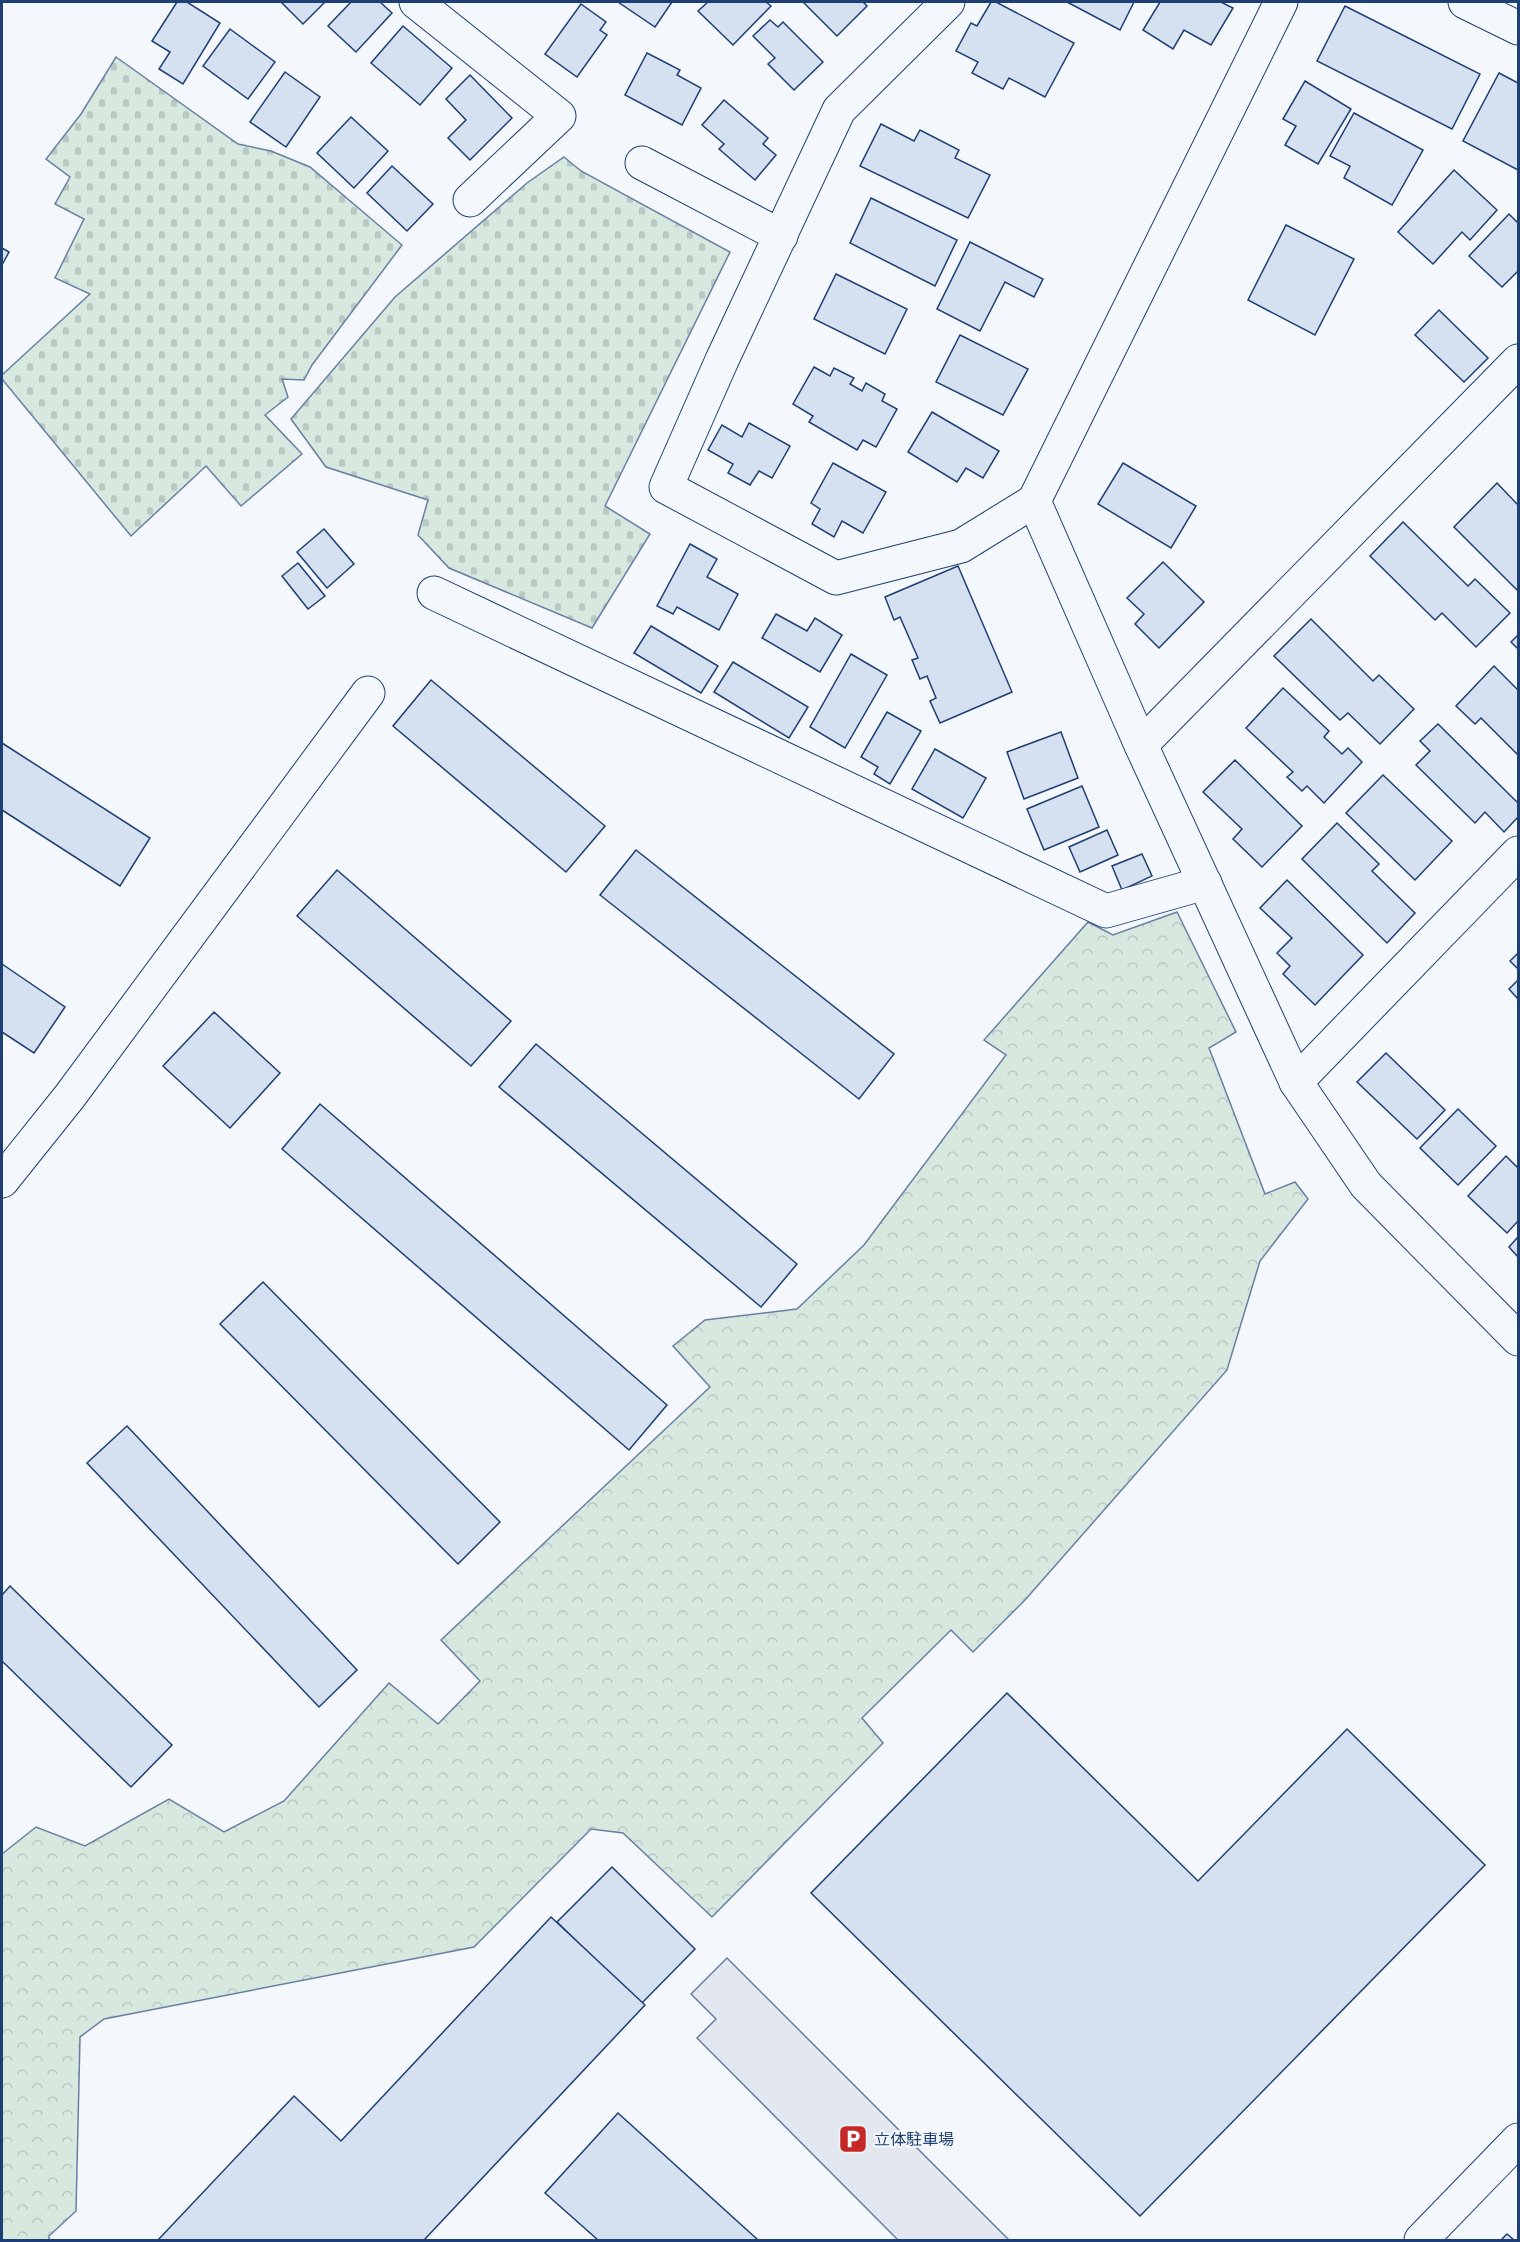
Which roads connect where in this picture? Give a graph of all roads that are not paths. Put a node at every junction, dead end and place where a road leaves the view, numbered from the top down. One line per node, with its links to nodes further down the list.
1 (416, 2): 7 (street)
2 (948, 2): 8 (street)
3 (1281, 2): 10 (street)
4 (1465, 2): 5 (street)
5 (1518, 28)
6 (642, 163): 8 (street)
7 (470, 200)
8 (781, 236): 10 (street)
9 (1518, 361): 13 (street)
10 (1034, 501): 13 (street)
11 (434, 593): 15 (street)
12 (368, 693): 17 (street)
13 (1141, 745): 15 (street)
14 (1518, 853): 16 (street)
15 (1205, 883): 16 (street)
16 (1296, 1082): 18 (street)
17 (2, 1181)
18 (1518, 1339)
19 (1518, 2140): 20 (street)
20 (1421, 2241)

